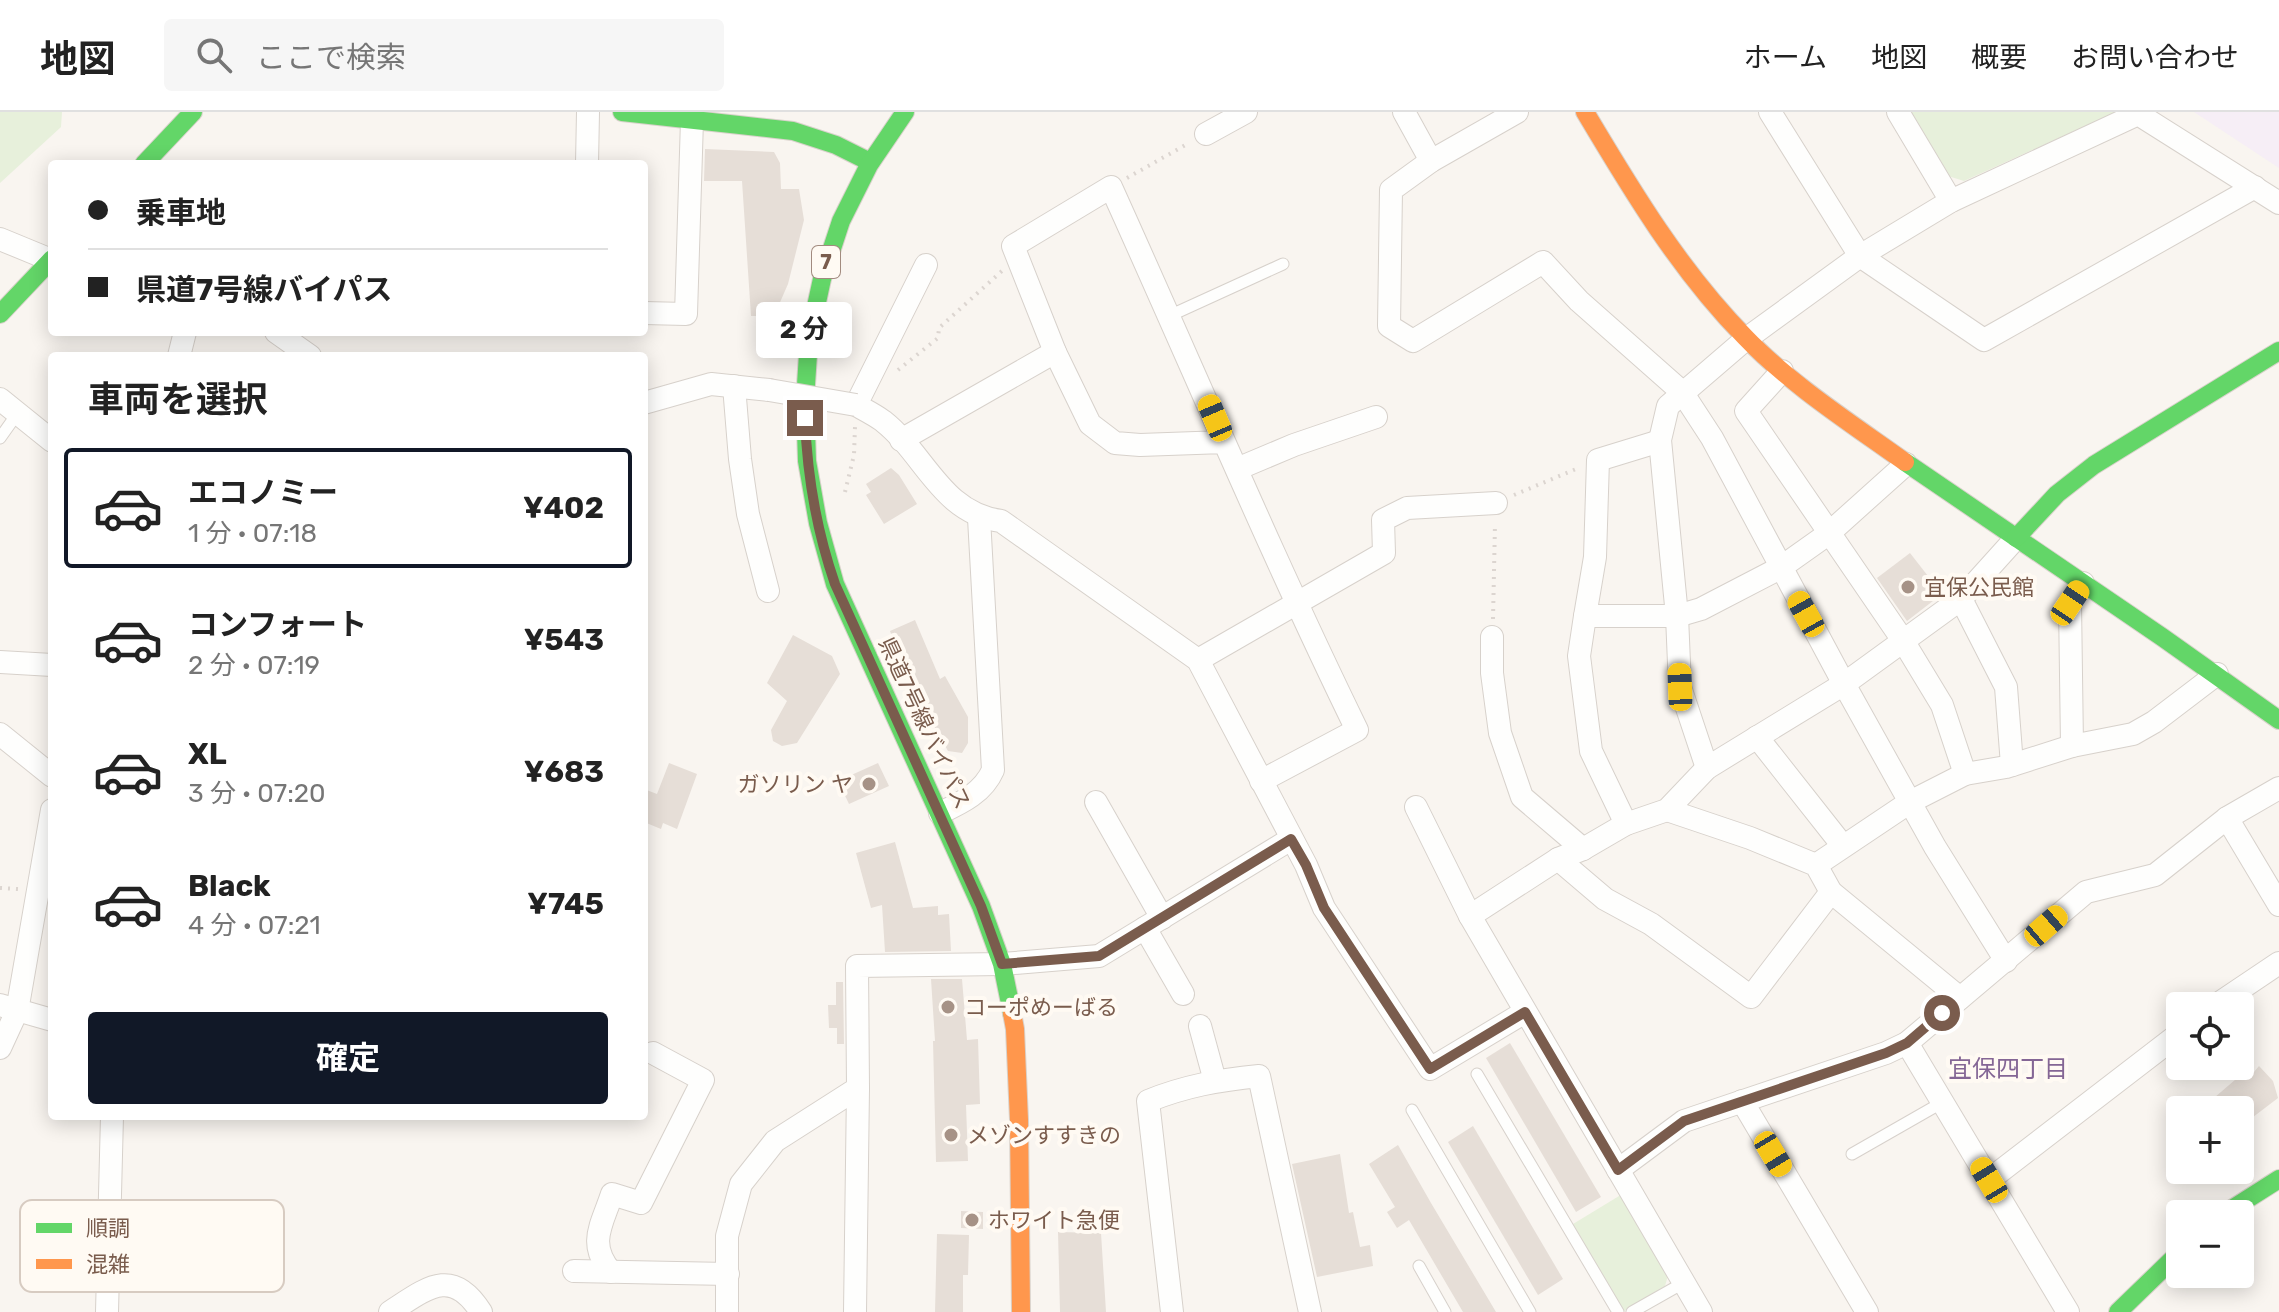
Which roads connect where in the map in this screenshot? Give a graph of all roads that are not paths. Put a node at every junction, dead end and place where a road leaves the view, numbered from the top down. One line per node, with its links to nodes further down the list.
1 (193, 112): 13 (main road)
2 (588, 112): 14 (street)
3 (624, 112): 11 (main road)
4 (905, 112): 16 (main road, 7)
5 (1246, 112): 12 (street)
6 (1404, 112): 15 (street)
7 (1517, 112): 15 (street)
8 (1585, 112): 30 (main road)
9 (1770, 112): 21 (street)
10 (1898, 112): 18 (street)
11 (692, 120): 16 (main road); 26 (street)
12 (1206, 134)
13 (148, 160)
14 (587, 160)
15 (1431, 161): 36 (street)
16 (870, 162): 81 (main road, 県道7号線バイパス / 7)
17 (2255, 187): 18 (street); 19 (street); 21 (street)
18 (1951, 201): 21 (street)
19 (2279, 203)
20 (0, 239): 22 (street)
21 (1860, 256): 30 (street)
22 (48, 257)
23 (48, 263): 27 (main road)
24 (1283, 264): 28 (lane)
25 (926, 265): 39 (street)
26 (648, 313)
27 (0, 314)
28 (1169, 316): 33 (street); 46 (street)
29 (282, 336): 32 (street)
30 (1746, 339): 34 (main road); 36 (street)
31 (2279, 351): 52 (main road)
32 (304, 352)
33 (1055, 352): 44 (street); 46 (street)
34 (1782, 371): 47 (main road); 51 (street)
35 (734, 386): 38 (street); 39 (street, bridge); 55 (street)
36 (1682, 392): 45 (street); 53 (street)
37 (0, 399): 40 (street)
38 (648, 402)
39 (856, 405): 44 (street)
40 (17, 414): 42 (lane); 43 (street)
41 (1376, 417): 48 (street)
42 (0, 438)
43 (48, 438)
44 (901, 440): 50 (street)
45 (1660, 441): 58 (street); 59 (street)
46 (1224, 442): 48 (street)
47 (1906, 464): 51 (street); 52 (main road)
48 (1237, 469): 57 (street)
49 (1496, 503): 57 (street)
50 (979, 518): 62 (street); 81 (street)
51 (1828, 534): 53 (street); 61 (street)
52 (2016, 538): 54 (main road); 56 (street)
53 (1780, 568): 59 (street); 66 (street)
54 (2083, 583): 65 (main road); 70 (street)
55 (768, 591)
56 (1961, 599): 61 (street); 71 (street)
57 (1295, 604): 62 (street); 75 (street)
58 (1585, 616): 59 (street); 83 (street)
59 (1677, 616): 72 (street)
60 (1492, 637): 87 (street)
61 (1902, 639): 66 (street); 74 (street)
62 (1198, 660): 75 (street)
63 (0, 662): 64 (street)
64 (48, 665)
65 (2217, 674): 67 (main road); 70 (street)
66 (1844, 684): 69 (street); 78 (street)
67 (2279, 720)
68 (0, 734): 73 (street)
69 (1757, 737): 72 (street); 86 (street)
70 (2072, 746): 71 (street)
71 (2012, 765): 74 (street)
72 (1707, 768): 80 (street)
73 (48, 773)
74 (1965, 774): 78 (street)
75 (1261, 781): 85 (street)
76 (2279, 788): 82 (street)
77 (1096, 802): 93 (street)
78 (1910, 802): 86 (street); 94 (street)
79 (1416, 807): 92 (street)
80 (1667, 810): 83 (street); 89 (street)
81 (940, 813): 96 (main road, 県道7号線バイパス / 7)
82 (2227, 818): 91 (street); 94 (street)
83 (1626, 824): 87 (street)
84 (48, 828): 100 (street)
85 (1291, 839): 93 (street); 101 (street)
86 (1843, 846): 89 (street)
87 (1583, 849): 88 (street)
88 (1558, 859): 90 (street); 92 (street)
89 (1816, 865): 90 (street)
90 (1831, 892): 99 (street)
91 (2279, 905)
92 (1470, 916): 101 (street)
93 (1154, 923): 96 (street); 98 (street)
94 (2006, 961): 99 (street)
95 (2279, 963): 97 (street)
96 (1002, 964): 110 (street); 133 (main road, 県道7号線バイパス / 7)
97 (2236, 992)
98 (1183, 994)
99 (1960, 998): 104 (street)
100 (9, 1008): 102 (street); 106 (street)
101 (1525, 1012): 116 (street)
102 (48, 1019)
103 (1200, 1026): 109 (street)
104 (1907, 1043): 111 (street); 112 (street)
105 (2166, 1044): 118 (street)
106 (0, 1048)
107 (653, 1053): 124 (street)
108 (1477, 1074): 138 (lane)
109 (1215, 1081): 134 (street); 135 (street)
110 (858, 1088): 125 (street); 132 (street)
111 (1742, 1101): 116 (street); 141 (street)
112 (1943, 1102): 115 (lane); 118 (street)
113 (1412, 1110): 137 (lane)
114 (112, 1120): 119 (street)
115 (1852, 1154)
116 (1618, 1170): 126 (street)
117 (2279, 1179): 120 (main road)
118 (1989, 1180): 142 (street)
119 (110, 1200)
120 (2246, 1200)
121 (1419, 1266): 136 (lane)
122 (2166, 1266): 143 (main road)
123 (574, 1271): 124 (street)
124 (611, 1272): 125 (street)
125 (728, 1274): 131 (street)
126 (1685, 1282): 139 (lane); 140 (street)
127 (108, 1292): 128 (street)
128 (107, 1312)
129 (390, 1312): 130 (street)
130 (481, 1312)
131 (727, 1312)
132 (855, 1312)
133 (1021, 1312)
134 (1172, 1312)
135 (1310, 1312)
136 (1445, 1312)
137 (1530, 1312)
138 (1618, 1312)
139 (1632, 1312)
140 (1701, 1312)
141 (1867, 1312)
142 (2068, 1312)
143 (2118, 1312)

